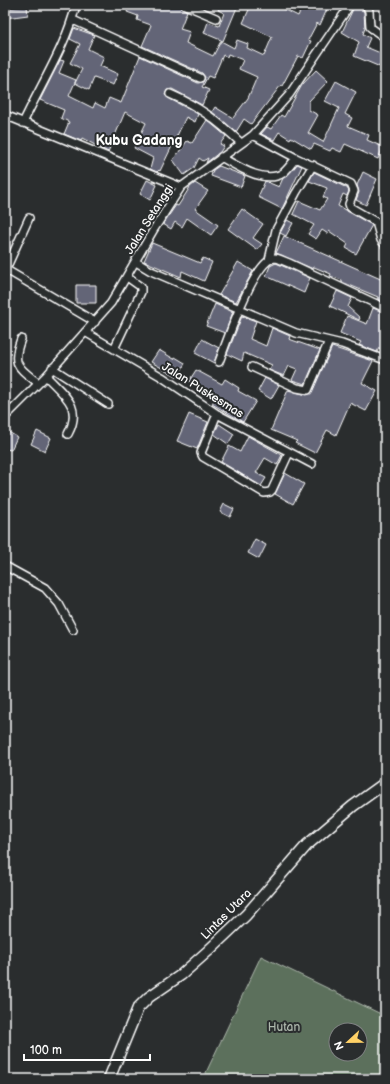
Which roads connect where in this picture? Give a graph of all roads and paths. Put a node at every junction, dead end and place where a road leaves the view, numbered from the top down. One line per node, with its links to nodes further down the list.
1 (76, 5): 6 (street)
2 (185, 5): 5 (street)
3 (350, 5): 12 (street, Jalan Setanggi)
4 (366, 5): 7 (street)
5 (216, 18)
6 (72, 20): 8 (street); 11 (street)
7 (385, 38)
8 (200, 78)
9 (170, 94): 13 (street)
10 (5, 116): 11 (street)
11 (23, 122): 17 (street)
12 (253, 135): 13 (street, Jalan Setanggi); 15 (street)
13 (241, 143): 14 (street, Jalan Setanggi)
14 (222, 157): 15 (street); 17 (street, Jalan Setanggi)
15 (296, 158): 16 (street)
16 (313, 165): 19 (street); 20 (street)
17 (181, 187): 21 (street, Jalan Setanggi)
18 (29, 218): 22 (street)
19 (385, 245)
20 (270, 260): 24 (street); 25 (street)
21 (136, 262): 23 (street, Jalan Setanggi); 24 (street)
22 (5, 269): 26 (street)
23 (127, 277): 26 (street, Jalan Setanggi); 30 (street)
24 (239, 307): 29 (street); 32 (street)
25 (385, 308)
26 (95, 322): 27 (street, Jalan Setanggi)
27 (85, 332): 30 (street, Jalan Puskesmas); 34 (street, Jalan Setanggi)
28 (21, 340): 36 (street)
29 (329, 341): 31 (street); 33 (street)
30 (114, 349): 38 (street, Jalan Puskesmas)
31 (385, 360)
32 (219, 362)
33 (252, 367)
34 (52, 368): 35 (street, Jalan Setanggi); 37 (street)
35 (46, 376): 36 (street, Jalan Setanggi); 40 (street)
36 (38, 383): 39 (street, Jalan Setanggi)
37 (108, 404)
38 (217, 414): 41 (street, Jalan Puskesmas); 41 (street)
39 (5, 417)
40 (68, 434)
41 (289, 452): 42 (street, Jalan Puskesmas)
42 (312, 464)
43 (5, 566): 44 (street)
44 (73, 630)
45 (385, 783): 46 (street, Lintas Utara)
46 (109, 1079)

